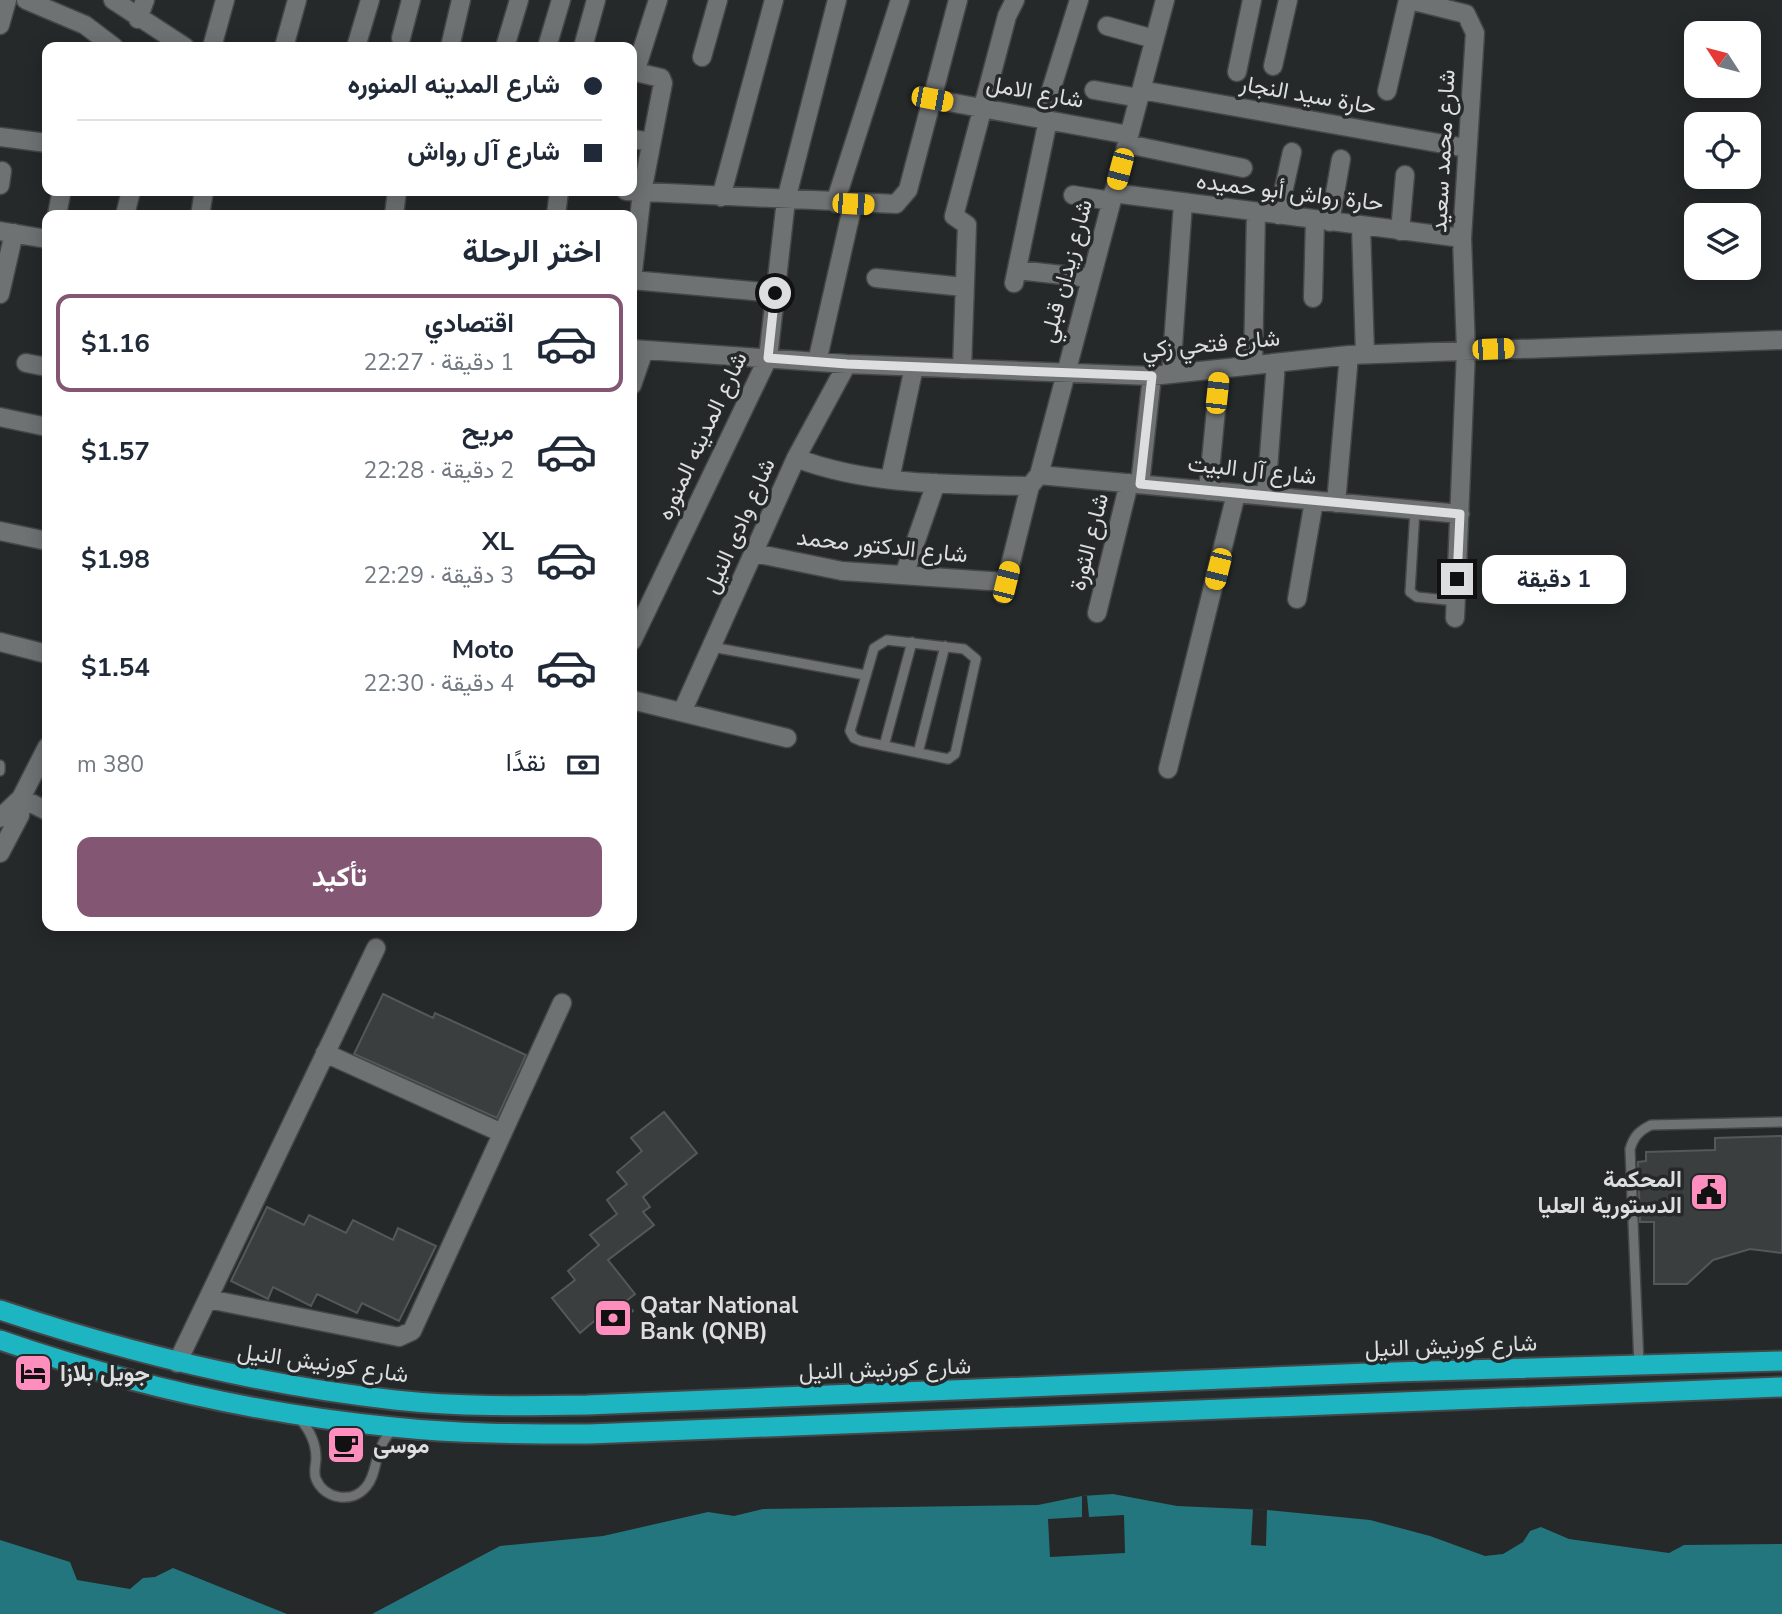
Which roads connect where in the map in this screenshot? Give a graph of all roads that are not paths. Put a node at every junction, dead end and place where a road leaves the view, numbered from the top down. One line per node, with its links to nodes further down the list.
1 (7, 0): 27 (street)
2 (26, 0): 25 (street)
3 (113, 0): 26 (street)
4 (145, 0): 26 (street)
5 (225, 0): 33 (street)
6 (297, 0): 34 (street)
7 (370, 0): 35 (street)
8 (411, 0): 29 (street)
9 (461, 0): 36 (street)
10 (519, 0): 37 (street)
11 (561, 0): 38 (street)
12 (596, 0): 39 (street)
13 (658, 0): 53 (street)
14 (718, 0): 40 (street)
15 (774, 0): 62 (street)
16 (837, 0): 64 (street, شارع المدينه المنوره)
17 (900, 0): 65 (street)
18 (958, 0): 46 (street)
19 (1015, 0): 47 (street)
20 (1079, 0): 48 (street)
21 (1165, 0): 30 (street, شارع زيدان قبلي)
22 (1252, 0): 42 (street)
23 (1288, 0): 41 (street)
24 (1409, 0): 44 (street); 54 (street, شارع محمد سعيد)
25 (67, 8): 31 (street)
26 (138, 19): 32 (street)
27 (0, 25)
28 (1107, 26): 30 (street)
29 (401, 38)
30 (1154, 39): 45 (street, شارع زيدان قبلي)
31 (107, 42)
32 (177, 42)
33 (213, 42)
34 (285, 42)
35 (357, 42)
36 (451, 42)
37 (506, 42)
38 (548, 42)
39 (584, 42)
40 (702, 57)
41 (1273, 66)
42 (1237, 72)
43 (1094, 90): 45 (street, حارة سيد النجار)
44 (1387, 92)
45 (1140, 94): 50 (street, شارع زيدان قبلي); 54 (street, حارة سيد النجار)
46 (932, 99): 47 (street, شارع الامل); 67 (street)
47 (983, 108): 48 (street, شارع الامل); 79 (street)
48 (1045, 119): 50 (street, شارع الامل); 77 (street)
49 (0, 137): 52 (street)
50 (1128, 139): 57 (street, شارع الامل); 63 (street, شارع زيدان قبلي)
51 (637, 140): 53 (street)
52 (42, 142)
53 (651, 142): 59 (street)
54 (1466, 148): 75 (street, شارع محمد سعيد)
55 (1292, 152): 69 (street)
56 (1341, 159): 70 (street)
57 (1243, 168)
58 (1405, 175): 72 (street)
59 (637, 182)
60 (637, 191): 62 (street)
61 (1073, 195): 63 (street, حارة رواش أبو حميده)
62 (721, 197): 64 (street)
63 (1112, 197): 66 (street, حارة رواش أبو حميده); 77 (street, شارع زيدان قبلي)
64 (786, 200): 65 (street); 80 (street, شارع المدينه المنوره)
65 (835, 203): 67 (street)
66 (1183, 203): 68 (street, حارة رواش أبو حميده); 98 (street)
67 (853, 204): 88 (street)
68 (1256, 212): 69 (street, حارة رواش أبو حميده); 92 (street)
69 (1278, 215): 70 (street, حارة رواش أبو حميده)
70 (1323, 221): 71 (street, حارة رواش أبو حميده); 82 (street)
71 (1361, 226): 72 (street, حارة رواش أبو حميده); 86 (street)
72 (1400, 231): 75 (street, حارة رواش أبو حميده)
73 (7, 232): 74 (street); 81 (street)
74 (42, 238)
75 (1462, 238): 85 (street, شارع محمد سعيد)
76 (876, 278): 79 (street)
77 (1090, 278): 97 (street, شارع زيدان قبلي)
78 (637, 280): 80 (street)
79 (964, 287): 95 (street)
80 (775, 293): 87 (street, شارع المدينه المنوره)
81 (0, 294)
82 (1313, 298)
83 (1782, 340): 85 (street, شارع فتحي زكي)
84 (638, 349): 87 (street, شارع فتحي زكي)
85 (1466, 350): 86 (street, شارع فتحي زكي); 113 (street, شارع محمد سعيد)
86 (1357, 355): 90 (street, شارع فتحي زكي); 111 (street)
87 (768, 358): 88 (street, شارع فتحي زكي); 122 (street, شارع المدينه المنوره)
88 (817, 362): 91 (street, شارع فتحي زكي)
89 (26, 363): 93 (street)
90 (1276, 363): 92 (street, شارع فتحي زكي); 109 (street)
91 (847, 364): 94 (street, شارع فتحي زكي); 102 (street, شارع وادى النيل)
92 (1253, 365): 96 (street, شارع فتحي زكي)
93 (42, 366)
94 (914, 367): 95 (street, شارع فتحي زكي); 103 (street)
95 (962, 369): 97 (street, شارع فتحي زكي)
96 (1220, 369): 98 (street, شارع فتحي زكي); 107 (street)
97 (1064, 373): 99 (street, شارع فتحي زكي); 104 (street, شارع زيدان قبلي)
98 (1171, 374): 99 (street, شارع فتحي زكي)
99 (1152, 376): 106 (street, شارع الثورة)
100 (0, 417): 101 (street)
101 (42, 426)
102 (796, 457): 103 (street, شارع آل البيت); 116 (street, شارع وادى النيل)
103 (890, 479): 105 (street, شارع آل البيت)
104 (1034, 480): 105 (street, شارع آل البيت); 106 (street, شارع آل البيت); 118 (street, شارع زيدان قبلي)
105 (936, 483): 117 (street)
106 (1134, 483): 107 (street, شارع آل البيت); 121 (street, شارع الثورة)
107 (1208, 491): 108 (street, شارع آل البيت)
108 (1236, 494): 109 (street, شارع آل البيت); 135 (street)
109 (1266, 496): 110 (street, شارع آل البيت)
110 (1314, 501): 111 (street, شارع آل البيت); 119 (street)
111 (1336, 503): 112 (street, شارع آل البيت)
112 (1415, 510): 113 (street, شارع آل البيت); 120 (lane)
113 (1460, 514): 120 (street, شارع محمد سعيد)
114 (0, 531): 115 (street)
115 (42, 540)
116 (754, 553): 117 (street, شارع الدكتور محمد); 126 (street, شارع وادى النيل)
117 (904, 575): 118 (street, شارع الدكتور محمد)
118 (1004, 588)
119 (1297, 599)
120 (1456, 609)
121 (1097, 612)
122 (637, 631)
123 (0, 642): 127 (street)
124 (912, 642): 125 (lane); 128 (lane); 132 (lane)
125 (945, 646): 133 (lane); 133 (lane)
126 (712, 647): 128 (lane); 130 (street, شارع وادى النيل)
127 (42, 653)
128 (865, 675): 132 (lane)
129 (637, 701): 130 (street)
130 (682, 712): 131 (street)
131 (787, 738)
132 (884, 746): 133 (lane)
133 (918, 753)
134 (42, 757): 136 (street)
135 (1168, 769)
136 (21, 798): 137 (street); 138 (street); 139 (street)
137 (42, 808)
138 (0, 818)
139 (0, 853)
140 (376, 948): 142 (street)
141 (562, 1003): 144 (street)
142 (325, 1053): 144 (street); 145 (street)
143 (1782, 1122): 150 (lane)
144 (502, 1133): 145 (street)
145 (208, 1299): 149 (street)
146 (0, 1310): 149 (highway, شارع كورنيش النيل)
147 (0, 1340): 152 (highway)
148 (1782, 1361): 150 (highway, شارع كورنيش النيل)
149 (177, 1363): 150 (highway, شارع كورنيش النيل)
150 (1639, 1365)
151 (1782, 1387): 153 (highway)
152 (295, 1415): 153 (highway); 153 (lane)
153 (394, 1428)

